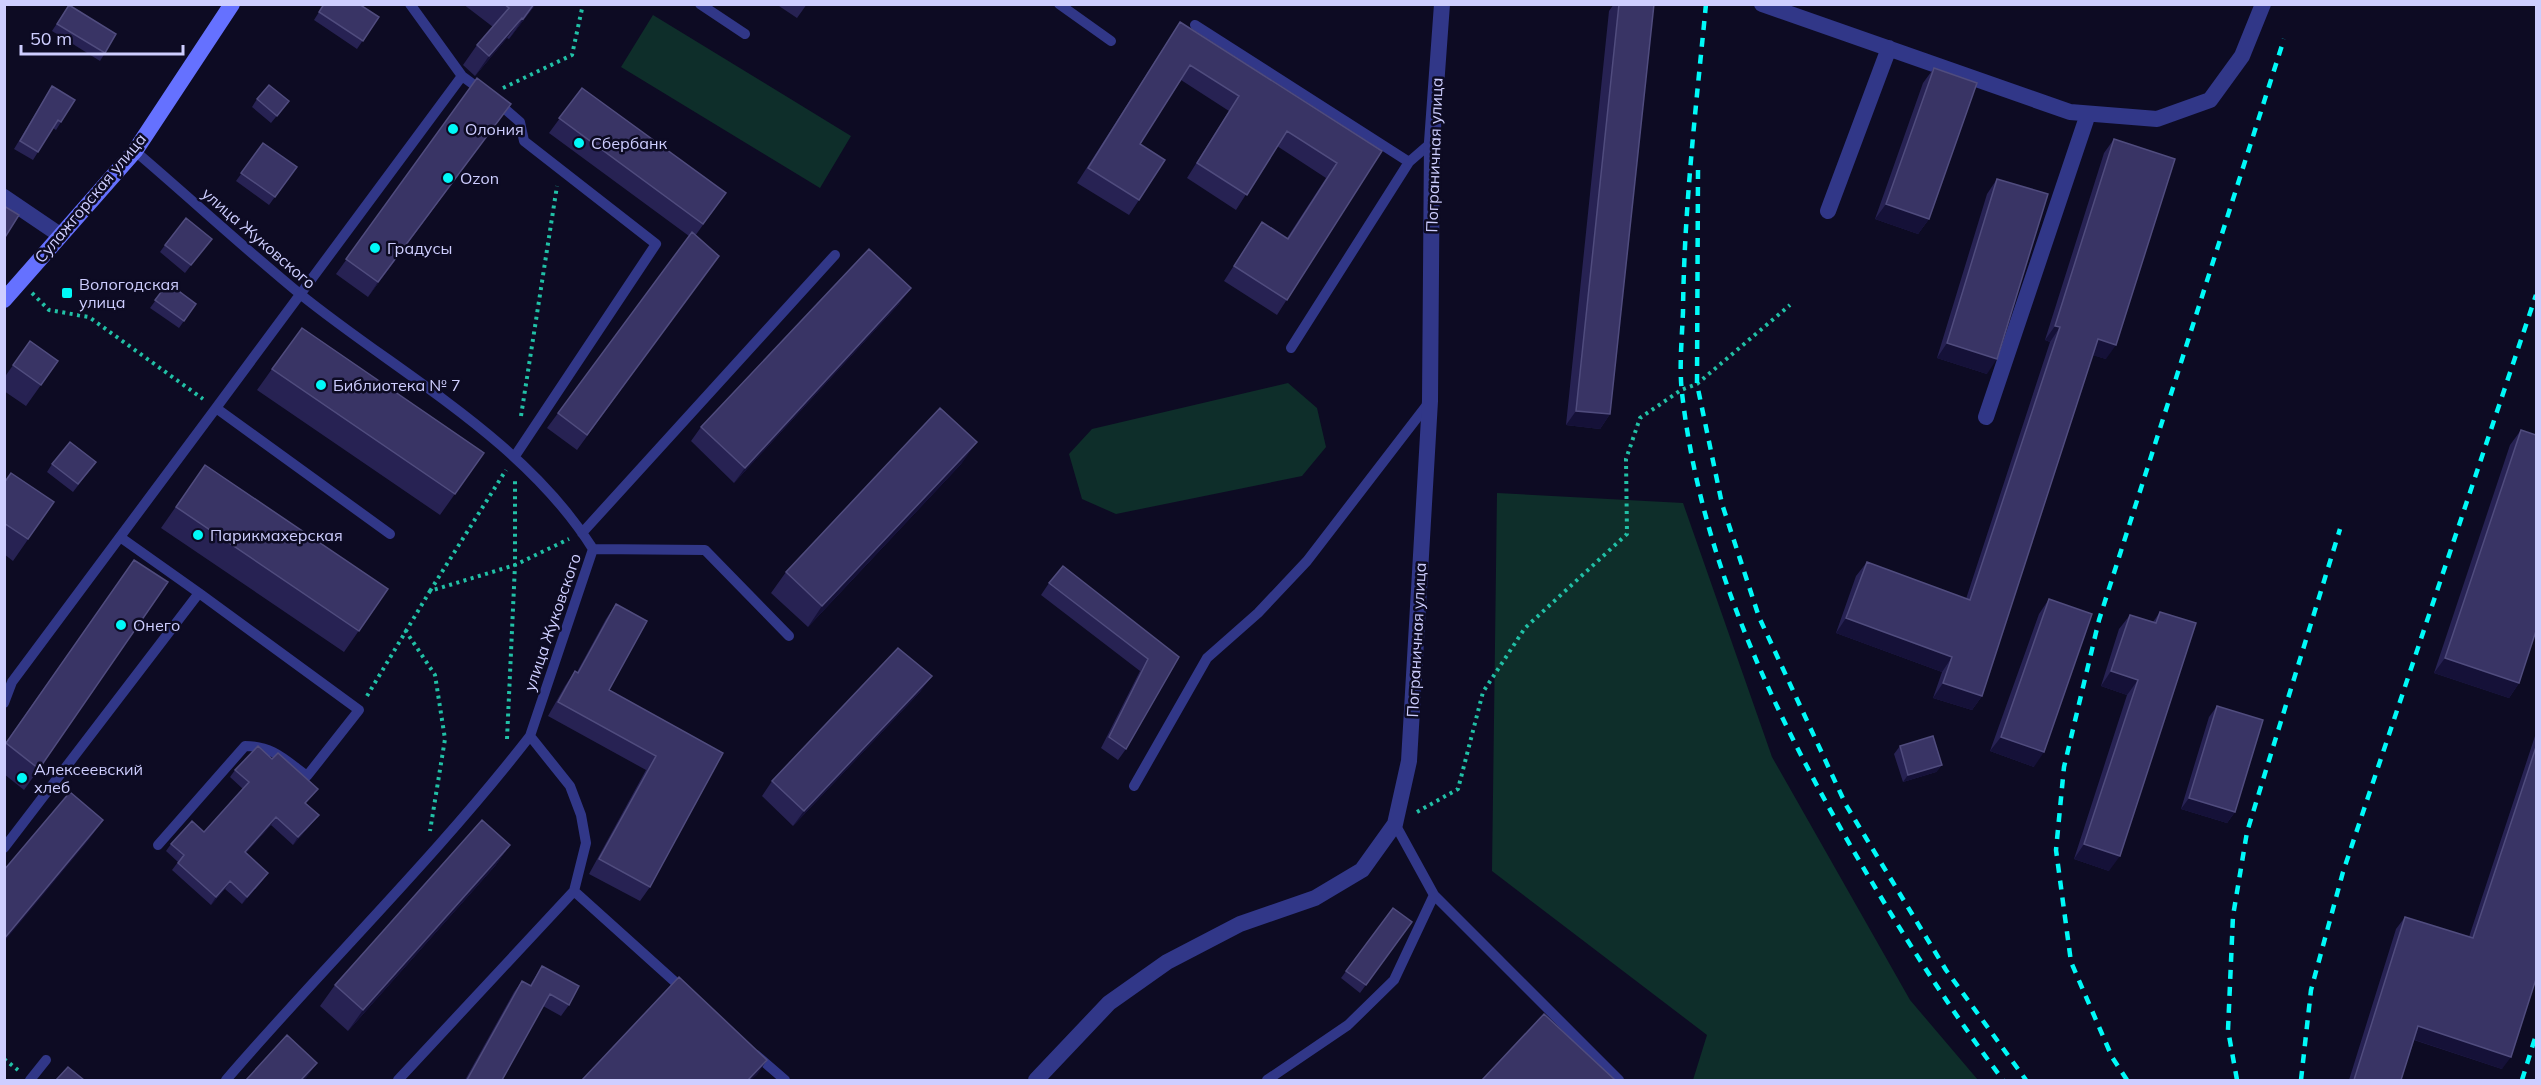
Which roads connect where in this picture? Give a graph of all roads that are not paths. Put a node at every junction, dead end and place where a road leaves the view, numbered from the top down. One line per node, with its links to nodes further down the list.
1 (232, 4): 16 (main road, Сулажгорская улица)
2 (410, 4): 13 (lane)
3 (700, 4): 10 (lane)
4 (1059, 4): 11 (lane)
5 (1442, 4): 15 (street, Пограничная улица)
6 (1762, 4): 8 (street)
7 (2263, 4): 14 (street)
8 (1782, 7): 12 (street)
9 (1195, 25): 17 (lane)
10 (745, 34)
11 (1111, 41)
12 (1889, 48): 14 (street); 19 (street)
13 (462, 76): 22 (lane); 28 (lane)
14 (2088, 114): 27 (street)
15 (1432, 142): 17 (lane); 25 (street, Пограничная улица)
16 (135, 151): 20 (main road, Сулажгорская улица); 22 (lane, улица Жуковского)
17 (1409, 162): 24 (lane)
18 (4, 197): 20 (street)
19 (1828, 212)
20 (60, 235): 23 (main road, Сулажгорская улица)
21 (835, 255): 29 (lane)
22 (300, 294): 26 (lane); 28 (lane, улица Жуковского)
23 (4, 300)
24 (1291, 348)
25 (1430, 401): 38 (lane); 39 (street, Пограничная улица)
26 (216, 408): 30 (lane); 31 (lane)
27 (1986, 417)
28 (515, 456): 29 (lane, улица Жуковского)
29 (582, 532): 32 (lane, улица Жуковского)
30 (390, 534)
31 (120, 537): 33 (lane); 35 (lane)
32 (592, 549): 34 (lane); 37 (lane, улица Жуковского)
33 (199, 593): 40 (lane); 41 (lane)
34 (789, 636)
35 (8, 681): 36 (lane)
36 (4, 703)
37 (530, 736): 42 (lane); 48 (lane)
38 (1134, 786)
39 (1395, 824): 43 (lane); 51 (street, Пограничная улица)
40 (158, 844)
41 (4, 848)
42 (574, 891): 44 (lane); 49 (lane)
43 (1434, 895): 52 (lane); 53 (lane)
44 (697, 1002)
45 (750, 1049): 50 (lane)
46 (46, 1060): 47 (lane)
47 (30, 1080)
48 (226, 1080)
49 (398, 1080)
50 (785, 1080)
51 (1036, 1080)
52 (1267, 1080)
53 (1619, 1080)

